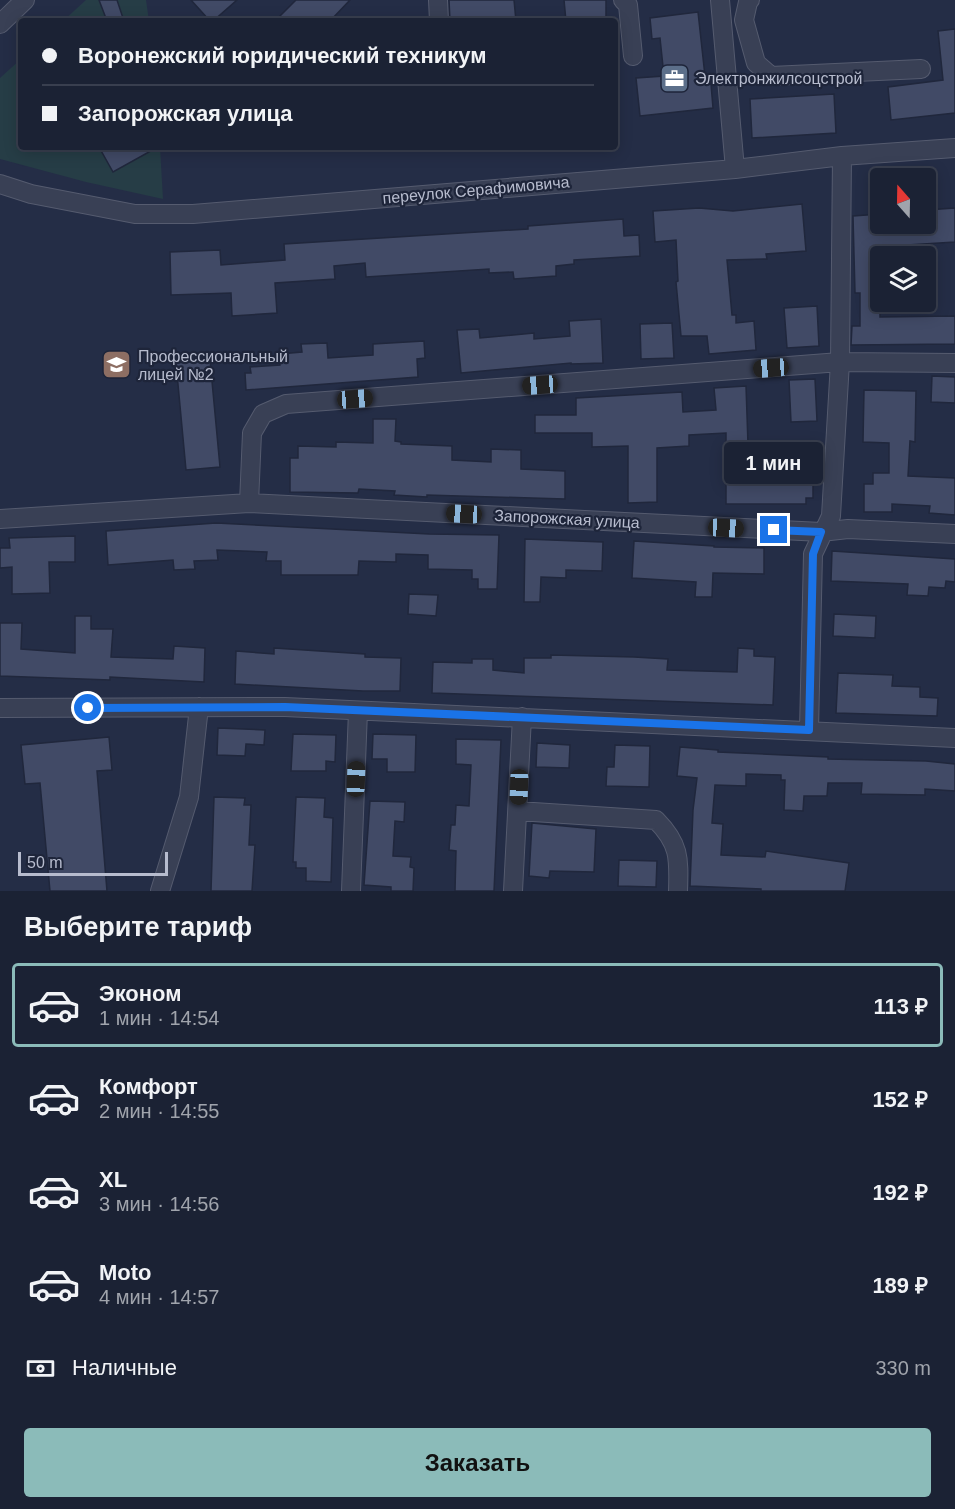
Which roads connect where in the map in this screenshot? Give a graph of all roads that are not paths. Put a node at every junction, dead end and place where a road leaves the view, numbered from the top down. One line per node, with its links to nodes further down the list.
1 (25, 0): 7 (street)
2 (438, 0): 6 (street)
3 (623, 0): 8 (street)
4 (720, 0): 12 (street)
5 (750, 0): 9 (street)
6 (439, 18)
7 (0, 24)
8 (633, 56)
9 (921, 69)
10 (955, 148): 11 (street, переулок Серафимовича)
11 (842, 156): 12 (street, переулок Серафимовича); 14 (street)
12 (735, 169): 13 (street, переулок Серафимовича)
13 (0, 184)
14 (840, 362): 15 (street); 16 (street); 18 (street)
15 (955, 363)
16 (249, 503): 17 (street, Запорожская улица); 18 (street, Запорожская улица)
17 (0, 519)
18 (821, 532): 19 (street, Запорожская улица); 24 (street)
19 (955, 534)
20 (199, 707): 21 (street); 22 (street); 27 (street)
21 (0, 708)
22 (358, 711): 23 (street); 28 (street)
23 (522, 717): 24 (street); 26 (street)
24 (809, 730): 25 (street)
25 (955, 738)
26 (518, 811): 29 (street); 30 (street)
27 (160, 891)
28 (351, 891)
29 (513, 891)
30 (678, 891)

